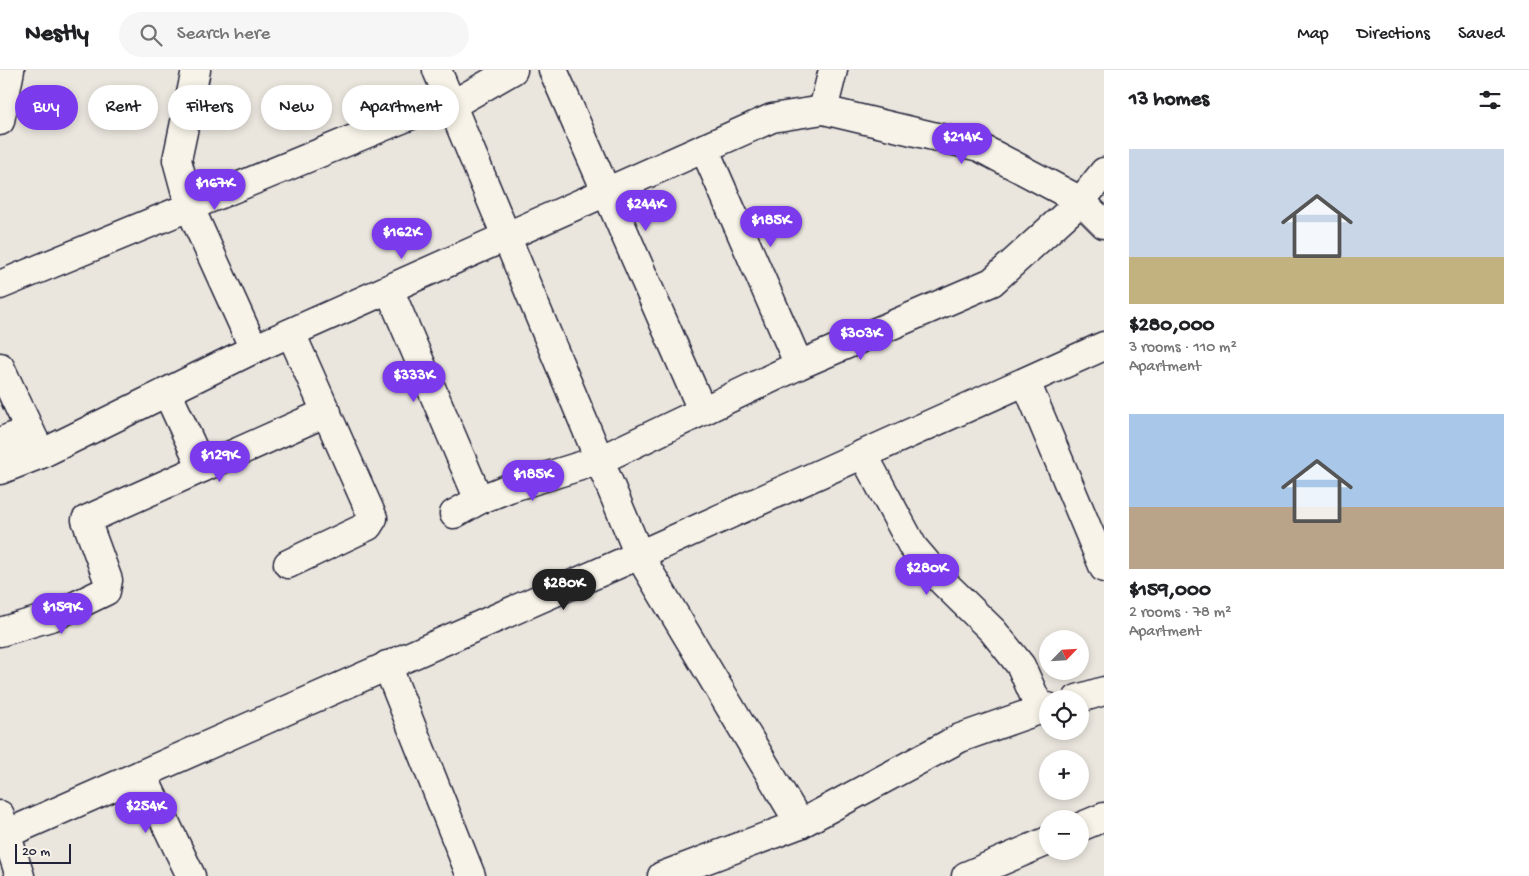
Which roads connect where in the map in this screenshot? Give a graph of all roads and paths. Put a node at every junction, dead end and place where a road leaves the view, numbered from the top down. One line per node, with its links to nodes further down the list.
1 (10, 70): 10 (street)
2 (196, 70): 17 (street)
3 (437, 70): 7 (street)
4 (514, 70): 8 (street)
5 (553, 70): 15 (street)
6 (833, 70): 9 (street)
7 (443, 85)
8 (459, 99)
9 (822, 110): 13 (street); 16 (street)
10 (0, 121)
11 (459, 125): 19 (street)
12 (381, 130): 17 (street)
13 (704, 148): 15 (street); 25 (street)
14 (1104, 172): 16 (street)
15 (606, 192): 19 (street); 29 (street)
16 (1081, 201): 18 (street); 25 (street)
17 (190, 208): 20 (street); 24 (street)
18 (1104, 224)
19 (507, 237): 21 (street); 35 (street)
20 (0, 285)
21 (389, 289): 22 (street); 38 (street)
22 (291, 333): 24 (street); 30 (street)
23 (1104, 346): 27 (street)
24 (254, 349): 28 (street)
25 (799, 365): 29 (street)
26 (0, 367): 31 (street)
27 (1026, 382): 34 (street); 40 (street)
28 (167, 392): 33 (street); 36 (street)
29 (702, 410): 35 (street)
30 (327, 412): 36 (street); 42 (street)
31 (30, 430): 32 (street); 33 (street)
32 (0, 442)
33 (41, 454): 37 (street)
34 (864, 454): 41 (street); 48 (street)
35 (600, 460): 38 (street); 41 (street)
36 (202, 468): 44 (street)
37 (0, 470)
38 (479, 500): 39 (street)
39 (454, 514)
40 (1095, 520): 43 (street)
41 (639, 554): 45 (street); 53 (street)
42 (288, 564)
43 (1104, 568)
44 (0, 632)
45 (387, 664): 50 (street); 58 (street)
46 (1104, 691): 47 (street)
47 (1089, 695)
48 (1039, 699)
49 (1039, 710): 53 (street)
50 (142, 774): 54 (street); 57 (street)
51 (1104, 817): 52 (street)
52 (1089, 823)
53 (800, 824): 59 (street)
54 (3, 825): 56 (street)
55 (1039, 845): 60 (street)
56 (20, 876)
57 (191, 876)
58 (471, 876)
59 (662, 876)
60 (966, 876)

